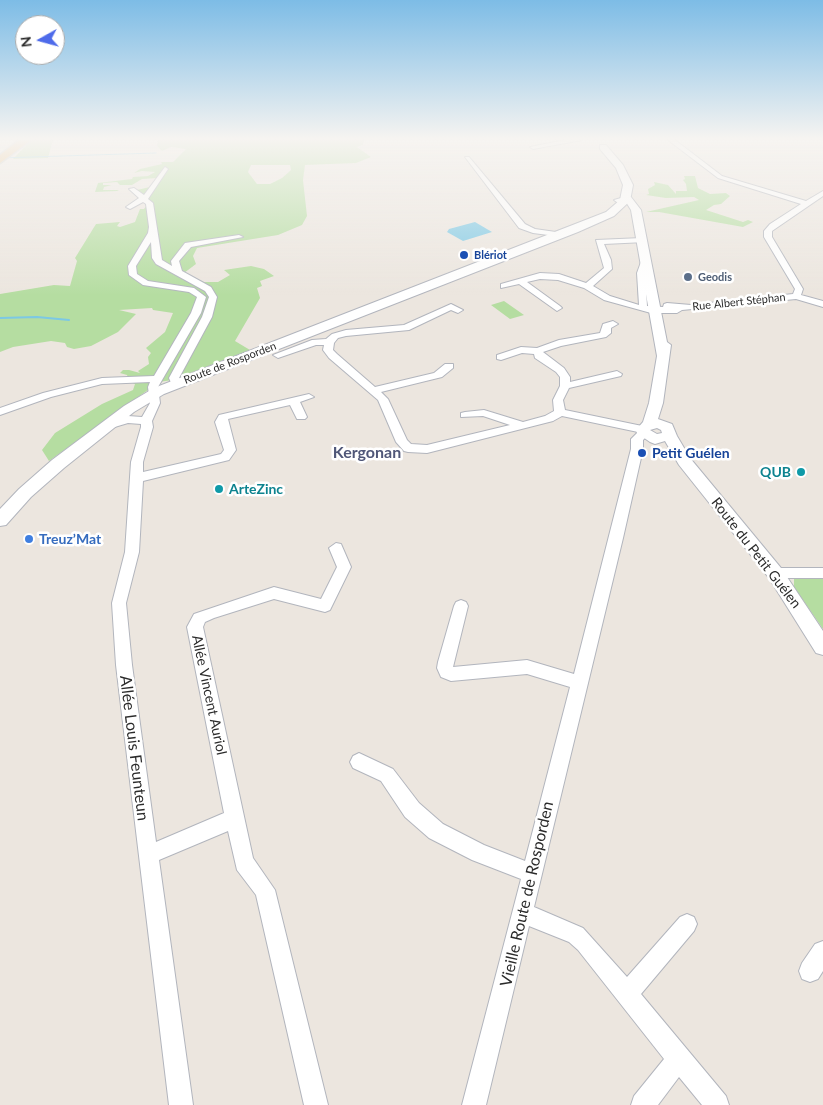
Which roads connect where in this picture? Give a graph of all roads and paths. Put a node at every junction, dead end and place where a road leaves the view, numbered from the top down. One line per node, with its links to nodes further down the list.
1 (135, 192): 7 (street)
2 (150, 192): 7 (street)
3 (494, 192): 12 (street)
4 (624, 192): 8 (main road)
5 (767, 192): 9 (street)
6 (823, 193): 9 (street, Rue Albert Stéphan)
7 (142, 199): 10 (street); 11 (street)
8 (623, 200): 12 (main road, Route de Rosporden); 14 (street); 15 (main road, Route de Rosporden)
9 (807, 204): 21 (street, Rue Albert Stéphan)
10 (130, 207)
11 (152, 233): 16 (street); 37 (street, Allée Louis Feunteun)
12 (553, 234): 15 (main road, Route de Rosporden)
13 (239, 237): 16 (street)
14 (642, 240): 19 (street); 23 (street)
15 (485, 262): 20 (main road, Route de Rosporden)
16 (180, 274): 38 (street)
17 (520, 281): 18 (street); 19 (street); 24 (street)
18 (504, 286)
19 (587, 286): 23 (street)
20 (403, 296): 38 (main road, Route de Rosporden)
21 (796, 296): 22 (street); 25 (street, Rue Albert Stéphan)
22 (823, 304)
23 (651, 307): 25 (street, Rue Albert Stéphan); 27 (street); 28 (street); 33 (street)
24 (557, 308)
25 (691, 308): 27 (street)
26 (458, 310): 30 (street)
27 (677, 310): 28 (street)
28 (664, 323): 33 (street)
29 (613, 324): 31 (street)
30 (329, 342): 32 (street); 40 (street)
31 (538, 351): 34 (street); 39 (street)
32 (278, 355)
33 (663, 355): 52 (street)
34 (501, 357)
35 (449, 366): 40 (street)
36 (618, 374): 39 (street)
37 (157, 379): 41 (street, Allée Louis Feunteun); 45 (street)
38 (176, 383): 41 (main road, Route de Rosporden)
39 (565, 386): 46 (street)
40 (374, 390): 51 (street)
41 (153, 394): 44 (main road, Route de Rosporden); 49 (street, Allée Louis Feunteun)
42 (309, 397): 43 (street)
43 (293, 400): 48 (street); 54 (street)
44 (132, 407): 49 (street); 50 (main road, Route de Rosporden)
45 (0, 412)
46 (560, 412): 51 (street); 52 (street)
47 (465, 415): 51 (street)
48 (301, 418)
49 (146, 421): 50 (street); 54 (street, Allée Louis Feunteun)
50 (108, 425): 53 (main road, Route de Rosporden)
51 (522, 425)
52 (652, 433): 58 (street, Route du Petit Guélen); 62 (street, Vieille Route de Rosporden)
53 (71, 455): 55 (main road, Route de Rosporden); 56 (main road, Route de Rosporden)
54 (136, 478): 65 (street, Allée Louis Feunteun)
55 (0, 520)
56 (0, 533)
57 (336, 548): 64 (street, Allée Vincent Auriol)
58 (775, 573): 59 (street); 61 (street, Route du Petit Guélen)
59 (823, 573)
60 (461, 606): 62 (street)
61 (823, 647)
62 (580, 683): 66 (street, Vieille Route de Rosporden)
63 (359, 762): 66 (street)
64 (234, 818): 65 (street); 74 (street, Allée Vincent Auriol)
65 (148, 855): 73 (street, Allée Louis Feunteun)
66 (531, 873): 67 (street, Vieille Route de Rosporden)
67 (522, 913): 71 (street); 75 (street, Vieille Route de Rosporden)
68 (687, 924): 71 (street)
69 (823, 952): 70 (street)
70 (810, 971)
71 (626, 994): 72 (street)
72 (679, 1059): 76 (street); 77 (street)
73 (180, 1105)
74 (316, 1105)
75 (474, 1105)
76 (643, 1105)
77 (717, 1105)

